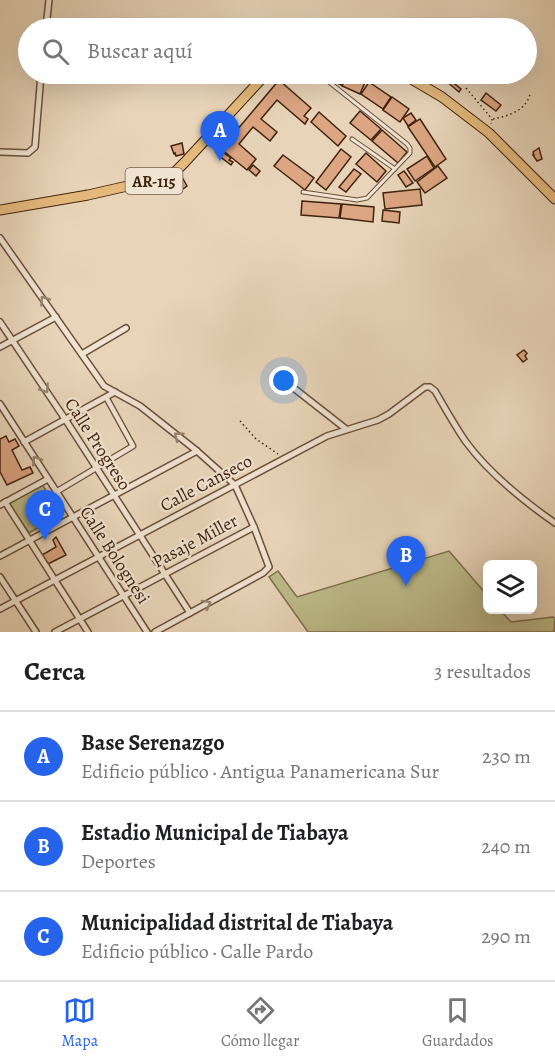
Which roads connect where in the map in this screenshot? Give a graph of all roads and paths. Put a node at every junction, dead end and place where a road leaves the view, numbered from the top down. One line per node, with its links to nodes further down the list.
1 (49, 0): 2 (street)
2 (47, 18)
3 (39, 84): 12 (street)
4 (263, 84): 16 (main road, AR-115)
5 (331, 84): 13 (lane)
6 (420, 84): 10 (main road)
7 (465, 88): 9 (path)
8 (530, 94): 9 (path)
9 (492, 119): 10 (path)
10 (489, 133): 15 (main road)
11 (352, 139): 13 (lane)
12 (0, 152)
13 (395, 169): 14 (lane)
14 (303, 192)
15 (555, 199)
16 (0, 210)
17 (1, 243): 18 (street, one-way to 17)
18 (56, 317): 21 (street); 23 (street)
19 (0, 322): 21 (street, Calle Progreso)
20 (126, 328): 23 (street)
21 (12, 341): 22 (street); 28 (street, Calle Progreso, one-way to 28)
22 (0, 347)
23 (82, 354): 25 (street)
24 (286, 382): 30 (street)
25 (115, 392): 26 (street); 32 (street, one-way to 25)
26 (106, 397): 28 (street); 34 (street)
27 (0, 404): 31 (street, Calle Bolognesi)
28 (65, 419): 31 (street); 34 (street, Calle Progreso)
29 (240, 421): 33 (path)
30 (346, 429): 33 (street, Calle Canseco); 41 (street, Calle Canseco)
31 (24, 442): 35 (street, Calle Bolognesi, one-way to 31)
32 (197, 451): 36 (street); 38 (street)
33 (284, 458): 36 (street, Calle Canseco)
34 (96, 468): 37 (street); 38 (street, Calle Progreso)
35 (48, 479): 37 (street, Calle Bolognesi); 39 (street)
36 (235, 485): 42 (street); 43 (street, Calle Canseco)
37 (56, 492): 40 (street, Calle Bolognesi)
38 (114, 496): 40 (street); 43 (street, Calle Progreso)
39 (2, 503): 44 (street)
40 (73, 517): 44 (street); 46 (street, Calle Bolognesi)
41 (555, 523)
42 (254, 527): 47 (street, Pasaje Miller); 53 (street, one-way to 42)
43 (139, 535): 46 (street, Calle Canseco); 47 (street, Calle Progreso)
44 (29, 541): 45 (street); 49 (street)
45 (0, 556)
46 (99, 557): 49 (street, Calle Canseco); 50 (street, Calle Bolognesi)
47 (164, 574): 50 (street, Pasaje Miller); 53 (street, Calle Progreso)
48 (0, 577): 51 (street)
49 (54, 580): 51 (street, Calle Canseco); 54 (street)
50 (124, 596): 54 (street, Pasaje Miller); 58 (street, Calle Bolognesi)
51 (16, 601): 52 (street, Calle Canseco); 55 (street)
52 (0, 609)
53 (190, 614): 59 (street)
54 (79, 619): 56 (street, Pasaje Miller); 57 (street)
55 (36, 632)
56 (55, 632)
57 (87, 632)
58 (147, 632)
59 (155, 632)

